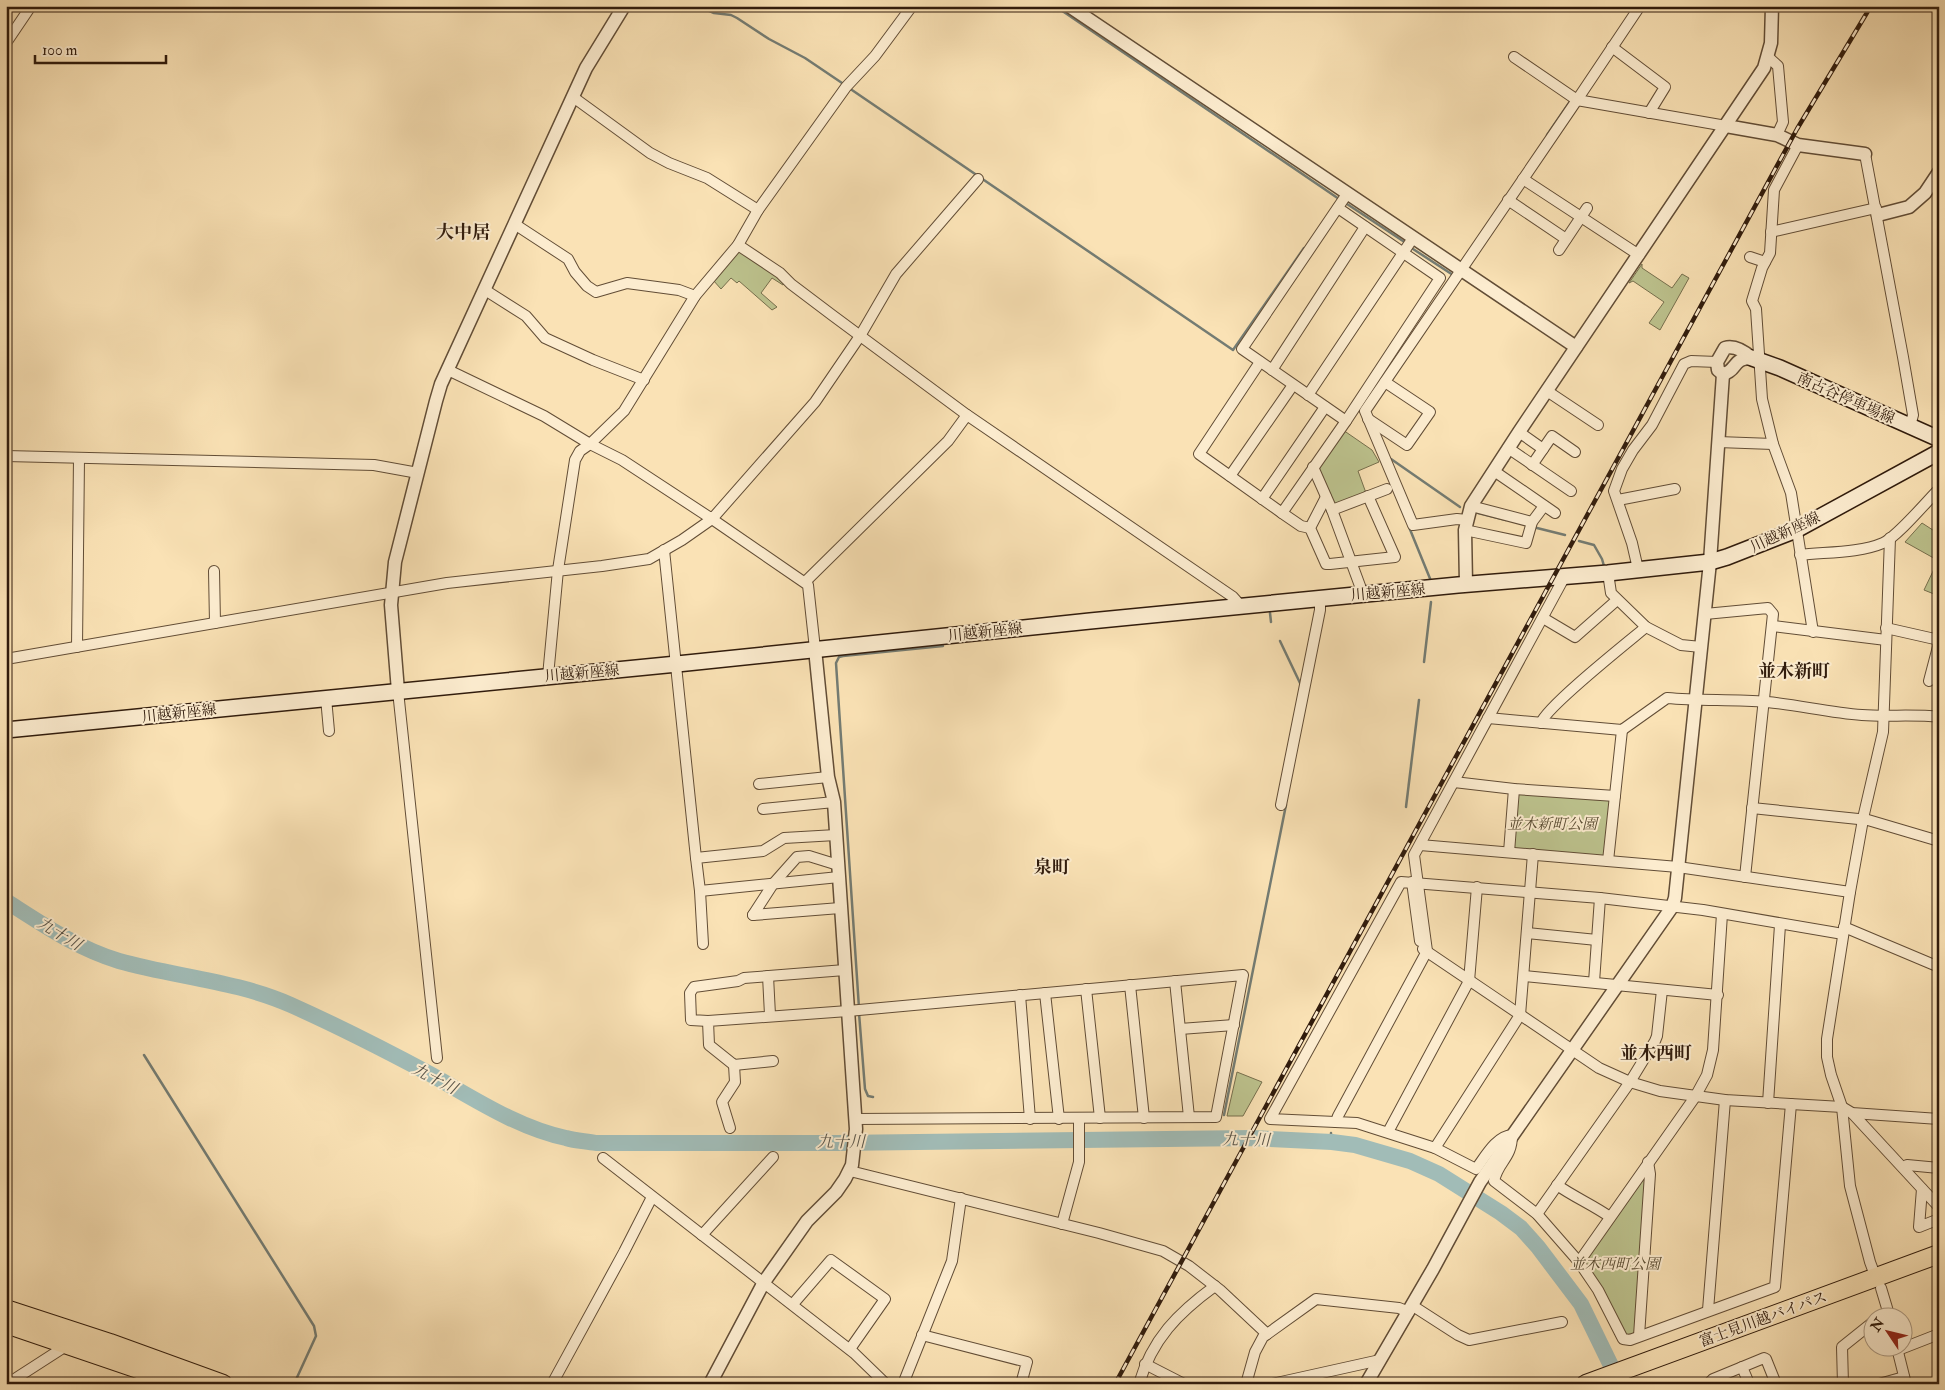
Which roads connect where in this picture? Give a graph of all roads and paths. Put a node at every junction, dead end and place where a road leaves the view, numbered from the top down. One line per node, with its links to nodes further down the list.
1 (31, 6): 7 (street)
2 (624, 6): 11 (street)
3 (912, 6): 25 (street)
4 (1069, 6): 21 (street)
5 (1640, 6): 8 (street)
6 (1772, 6): 10 (street)
7 (6, 43)
8 (1612, 47): 12 (street); 13 (street)
9 (1514, 57): 12 (street)
10 (1768, 57): 14 (street); 15 (street)
11 (573, 97): 25 (street); 28 (street)
12 (1577, 100): 13 (street); 20 (street)
13 (1649, 113): 14 (street)
14 (1726, 126): 15 (street); 36 (street)
15 (1777, 135): 16 (street)
16 (1798, 145): 17 (street); 30 (street)
17 (1865, 154): 26 (street)
18 (1939, 172): 26 (street)
19 (978, 179): 42 (street)
20 (1523, 179): 22 (street); 27 (street)
21 (1347, 194): 23 (street); 31 (street)
22 (1508, 200): 32 (street); 39 (street)
23 (1338, 208): 29 (street); 45 (street)
24 (1588, 208): 27 (street)
25 (758, 210): 33 (street)
26 (1877, 211): 30 (street); 59 (street)
27 (1581, 217): 32 (street); 36 (street)
28 (516, 225): 40 (street); 41 (street)
29 (1365, 227): 35 (street); 48 (street)
30 (1771, 232): 38 (street)
31 (1413, 238): 35 (street); 39 (street)
32 (1566, 239): 34 (street)
33 (738, 246): 41 (street); 42 (street)
34 (1559, 250)
35 (1403, 253): 53 (street); 57 (street)
36 (1639, 255): 43 (street)
37 (1750, 257): 38 (street)
38 (1765, 262): 44 (street)
39 (1460, 270): 43 (street); 50 (street)
40 (485, 290): 47 (street); 49 (street)
41 (695, 296): 49 (street)
42 (860, 336): 55 (street); 89 (street)
43 (1576, 347): 52 (street)
44 (1749, 360): 46 (street); 46 (street); 59 (main road, 南古谷停車場線); 64 (street)
45 (1260, 362): 48 (street); 75 (street)
46 (1720, 368): 62 (street); 83 (street)
47 (448, 370): 63 (street); 74 (street)
48 (1272, 370): 51 (street)
49 (644, 380): 63 (street)
50 (1385, 382): 56 (street); 56 (street)
51 (1293, 385): 53 (street); 75 (street)
52 (1547, 391): 58 (street); 60 (street)
53 (1308, 395): 54 (street)
54 (1325, 406): 57 (street); 82 (street)
55 (967, 415): 104 (street); 110 (street)
56 (1368, 419): 91 (street)
57 (1346, 421): 72 (street)
58 (1598, 425)
59 (1910, 426): 61 (main road, 南古谷停車場線)
60 (1519, 432): 65 (street); 66 (street)
61 (1939, 439)
62 (1718, 442): 64 (street); 98 (street)
63 (590, 444): 89 (street); 100 (street)
64 (1772, 444): 93 (street)
65 (1508, 448): 71 (street); 73 (street)
66 (1543, 449): 67 (street); 71 (street)
67 (1575, 452)
68 (1939, 452): 93 (main road, 川越新座線)
69 (6, 456): 70 (street)
70 (80, 458): 74 (street); 120 (street)
71 (1532, 465): 79 (street)
72 (1313, 467): 81 (street); 87 (street)
73 (1494, 471): 84 (street); 85 (street)
74 (418, 473): 106 (street)
75 (1230, 476): 82 (street)
76 (1387, 489): 80 (street)
77 (1676, 489): 83 (street)
78 (1939, 489): 94 (street)
79 (1571, 491)
80 (1368, 496): 86 (street); 97 (street)
81 (1326, 497): 86 (street); 92 (street)
82 (1262, 498): 87 (street)
83 (1618, 500): 99 (street)
84 (1471, 506): 90 (street); 91 (street)
85 (1544, 506): 88 (street); 90 (street)
86 (1332, 510): 97 (street)
87 (1282, 513): 92 (street)
88 (1555, 514)
89 (712, 519): 95 (street); 104 (street)
90 (1532, 522): 91 (street)
91 (1466, 525): 105 (street)
92 (1310, 528): 97 (street)
93 (1796, 530): 96 (street); 98 (main road, 川越新座線)
94 (1890, 538): 96 (street); 116 (street)
95 (664, 550): 100 (street); 124 (street)
96 (1800, 555): 117 (street)
97 (1352, 562): 107 (street)
98 (1710, 562): 99 (main road, 川越新座線); 111 (street)
99 (1638, 569): 102 (main road, 川越新座線)
100 (558, 570): 106 (street); 126 (street)
101 (214, 571): 113 (street)
102 (1608, 573): 103 (main road, 川越新座線); 109 (street)
103 (1565, 576): 105 (main road, 川越新座線); 112 (street)
104 (805, 582): 122 (street)
105 (1466, 584): 107 (main road, 川越新座線)
106 (392, 593): 113 (street); 128 (street)
107 (1363, 594): 108 (main road, 川越新座線)
108 (1320, 598): 110 (main road, 川越新座線); 145 (street)
109 (1617, 600): 112 (street); 115 (street)
110 (1241, 606): 122 (main road, 川越新座線)
111 (1704, 614): 114 (street); 121 (street)
112 (1543, 618): 134 (street)
113 (215, 623): 120 (street)
114 (1773, 626): 117 (street); 131 (street)
115 (1646, 627): 121 (street); 135 (street)
116 (1886, 628): 118 (street); 119 (street)
117 (1813, 632): 118 (street)
118 (1886, 640): 132 (street)
119 (1939, 641): 125 (street)
120 (77, 647): 123 (street)
121 (1701, 647): 130 (street)
122 (815, 649): 124 (main road, 川越新座線); 139 (street)
123 (6, 659)
124 (676, 664): 126 (main road, 川越新座線); 154 (street)
125 (1935, 669): 127 (street)
126 (548, 676): 128 (main road, 川越新座線)
127 (1929, 681)
128 (398, 691): 129 (main road, 川越新座線); 196 (street)
129 (326, 698): 136 (main road, 川越新座線); 138 (street)
130 (1695, 701): 131 (street); 137 (street); 156 (street)
131 (1764, 702): 132 (street); 146 (street)
132 (1884, 716): 133 (street); 148 (street)
133 (1939, 717)
134 (1488, 718): 135 (street); 140 (street)
135 (1541, 723): 137 (street)
136 (6, 730)
137 (1622, 730): 143 (street)
138 (329, 731)
139 (828, 777): 141 (street); 144 (street)
140 (1454, 782): 142 (street); 151 (street)
141 (759, 784)
142 (1514, 789): 143 (street); 152 (street)
143 (1615, 796): 155 (street)
144 (834, 802): 147 (street); 149 (street)
145 (1281, 805)
146 (1752, 808): 148 (street); 158 (street)
147 (763, 809)
148 (1864, 820): 150 (street); 164 (street)
149 (836, 835): 154 (street); 157 (street)
150 (1939, 842)
151 (1420, 844): 152 (street); 159 (street)
152 (1509, 852): 153 (street)
153 (1533, 854): 155 (street); 163 (street)
154 (696, 858): 162 (street)
155 (1608, 861): 156 (street)
156 (1678, 866): 158 (street); 166 (street)
157 (839, 871): 160 (street); 160 (street); 167 (street)
158 (1745, 878): 164 (street)
159 (1416, 882): 161 (street); 174 (street); 212 (street)
160 (773, 884): 162 (street); 167 (street)
161 (1476, 888): 163 (street); 180 (street)
162 (700, 891): 173 (street)
163 (1530, 892): 165 (street); 171 (street)
164 (1850, 892): 170 (street)
165 (1600, 898): 166 (street); 172 (street)
166 (1672, 907): 168 (street); 183 (street)
167 (840, 908): 176 (street)
168 (1722, 914): 169 (street); 188 (street)
169 (1780, 925): 170 (street); 202 (street)
170 (1843, 931): 175 (street); 204 (street)
171 (1527, 933): 172 (street); 178 (street)
172 (1597, 940): 181 (street)
173 (703, 944)
174 (1424, 950): 180 (street); 212 (street)
175 (1939, 967)
176 (845, 970): 177 (street); 189 (street)
177 (768, 976): 190 (street); 192 (street)
178 (1524, 976): 181 (street); 191 (street)
179 (1175, 981): 182 (street); 193 (street); 194 (street)
180 (1469, 981): 191 (street); 216 (street)
181 (1594, 982): 183 (street)
182 (1130, 985): 184 (street); 208 (street)
183 (1618, 985): 185 (street); 195 (street)
184 (1086, 989): 186 (street); 207 (street)
185 (1662, 990): 188 (street); 199 (street)
186 (1045, 993): 187 (street); 210 (street)
187 (1020, 995): 189 (street); 209 (street)
188 (1718, 995): 200 (street)
189 (848, 1011): 190 (street); 214 (street)
190 (770, 1015): 192 (street)
191 (1520, 1015): 195 (street); 218 (street)
192 (708, 1021): 198 (street)
193 (1234, 1025): 194 (street); 206 (street)
194 (1180, 1029): 206 (street)
195 (1572, 1049): 199 (street); 217 (street)
196 (437, 1058)
197 (773, 1061): 198 (street)
198 (734, 1065): 215 (street)
199 (1630, 1082): 200 (street); 225 (street)
200 (1695, 1097): 201 (street); 221 (street)
201 (1725, 1100): 202 (street); 246 (street)
202 (1768, 1103): 203 (street)
203 (1791, 1104): 204 (street); 246 (street)
204 (1842, 1107): 205 (street); 240 (street)
205 (1852, 1112): 211 (street); 222 (street)
206 (1189, 1117): 208 (street)
207 (1100, 1118): 208 (street); 213 (street)
208 (1144, 1118)
209 (1030, 1119): 210 (street); 214 (street)
210 (1058, 1119): 213 (street)
211 (1939, 1119)
212 (1332, 1122): 216 (street)
213 (1079, 1123): 234 (street)
214 (855, 1124): 224 (street)
215 (730, 1128)
216 (1388, 1132): 218 (street)
217 (1512, 1135): 218 (street); 231 (street); 245 (street)
218 (1435, 1148)
219 (773, 1157): 235 (street)
220 (603, 1158): 227 (street)
221 (1648, 1162): 232 (street); 254 (street)
222 (1903, 1167): 223 (street); 226 (street)
223 (1939, 1168)
224 (850, 1171): 228 (street); 239 (street)
225 (1557, 1185): 231 (street); 232 (street)
226 (1922, 1189): 229 (street); 233 (street)
227 (652, 1197): 235 (street); 269 (street)
228 (961, 1198): 234 (street); 252 (street)
229 (1935, 1198): 230 (street)
230 (1939, 1207)
231 (1537, 1214): 237 (street)
232 (1610, 1217): 237 (street)
233 (1939, 1219)
234 (1062, 1224): 241 (street)
235 (702, 1235): 239 (street)
236 (1939, 1254): 240 (highway, 富士見川越バイパス)
237 (1579, 1262): 254 (street)
238 (1939, 1267): 240 (highway, 富士見川越バイパス)
239 (764, 1282): 242 (street); 270 (street)
240 (1878, 1283): 243 (street); 262 (highway, 富士見川越バイパス)
241 (1215, 1286): 250 (street); 260 (street)
242 (793, 1304): 257 (street); 257 (street)
243 (1886, 1308)
244 (6, 1309): 253 (highway)
245 (1411, 1309): 247 (street); 250 (street); 259 (street)
246 (1708, 1310): 254 (street)
247 (1562, 1322)
248 (6, 1324): 256 (highway)
249 (1862, 1331): 282 (street)
250 (1267, 1334): 276 (street)
251 (1939, 1334): 255 (street)
252 (922, 1335): 272 (street); 273 (street)
253 (88, 1336): 256 (street); 268 (highway)
254 (1639, 1336)
255 (1912, 1344)
256 (68, 1345): 266 (street); 267 (highway)
257 (850, 1349): 271 (street)
258 (1900, 1358): 263 (street)
259 (1380, 1360): 277 (street); 278 (street)
260 (1145, 1364): 274 (street); 275 (street)
261 (1742, 1367): 264 (street); 280 (street); 281 (street)
262 (1639, 1370): 265 (highway, 富士見川越バイパス); 279 (highway, 富士見川越バイパス)
263 (1905, 1380): 283 (street)
264 (1748, 1381)
265 (1591, 1382)
266 (7, 1384)
267 (182, 1384)
268 (223, 1384)
269 (552, 1384)
270 (710, 1384)
271 (886, 1384)
272 (903, 1384)
273 (1021, 1384)
274 (1138, 1384)
275 (1184, 1384)
276 (1246, 1384)
277 (1272, 1384)
278 (1366, 1384)
279 (1619, 1384)
280 (1708, 1384)
281 (1776, 1384)
282 (1843, 1384)
283 (1879, 1384)

